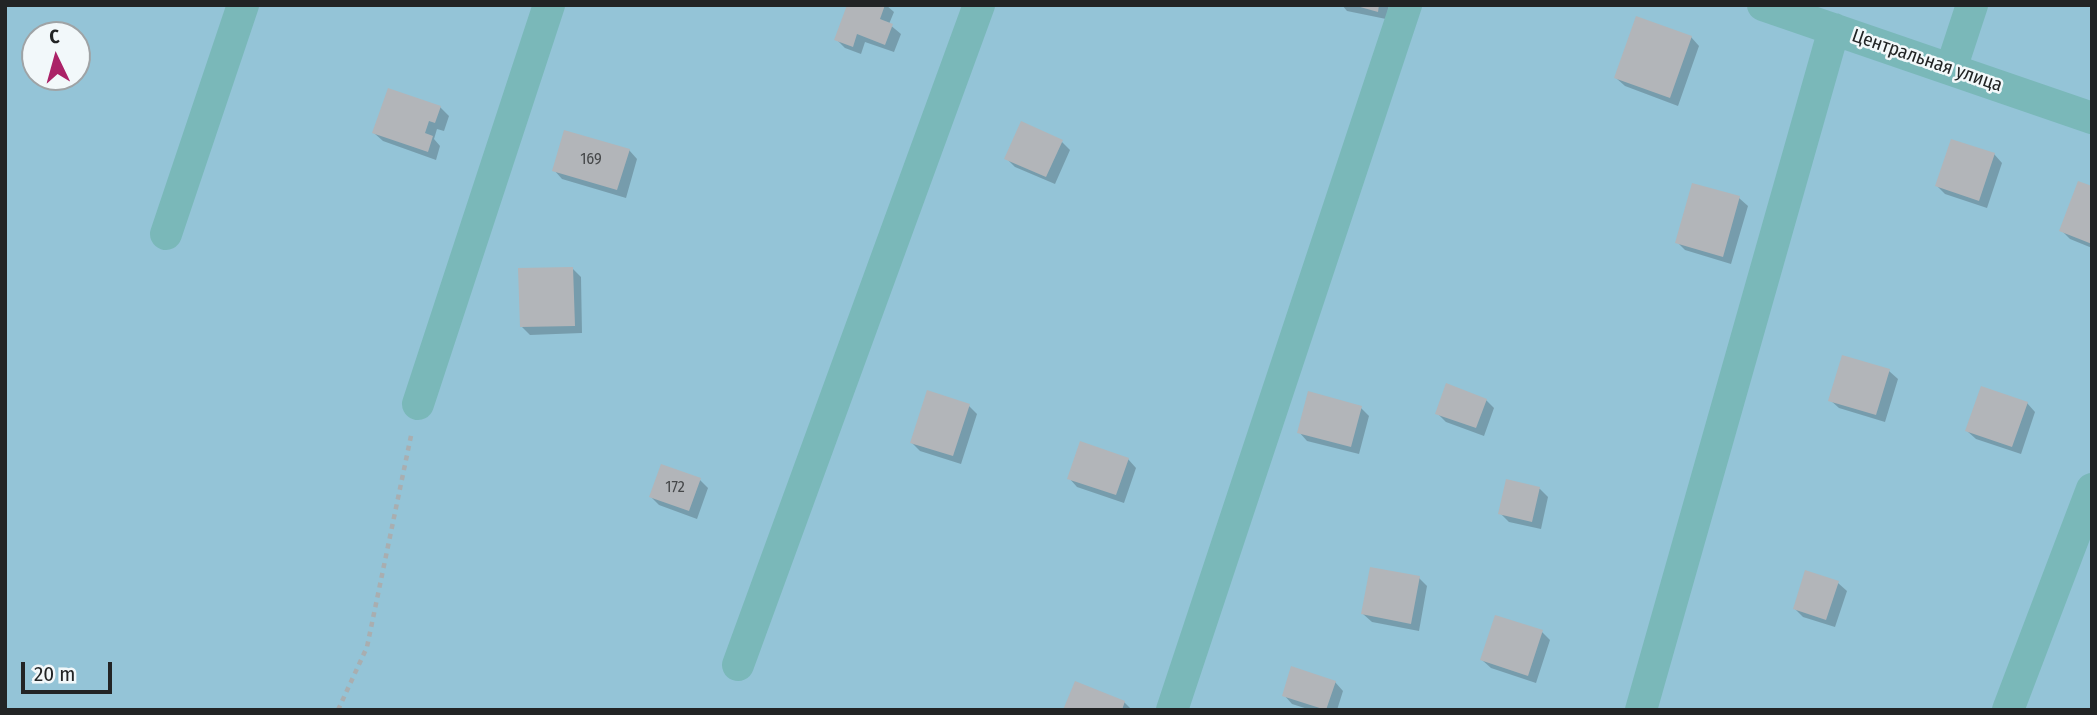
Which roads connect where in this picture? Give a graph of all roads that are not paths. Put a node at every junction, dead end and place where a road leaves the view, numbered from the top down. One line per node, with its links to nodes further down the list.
1 (243, 5): 10 (street)
2 (549, 5): 11 (street)
3 (979, 5): 13 (street)
4 (1406, 5): 14 (street)
5 (1763, 5): 7 (street, Центральная улица)
6 (1972, 5): 8 (street)
7 (1834, 29): 8 (street, Центральная улица); 15 (street)
8 (1951, 69): 9 (street, Центральная улица)
9 (2092, 118)
10 (166, 234)
11 (418, 404)
12 (2092, 489): 16 (street)
13 (738, 665)
14 (1172, 710)
15 (1641, 710)
16 (2008, 710)

